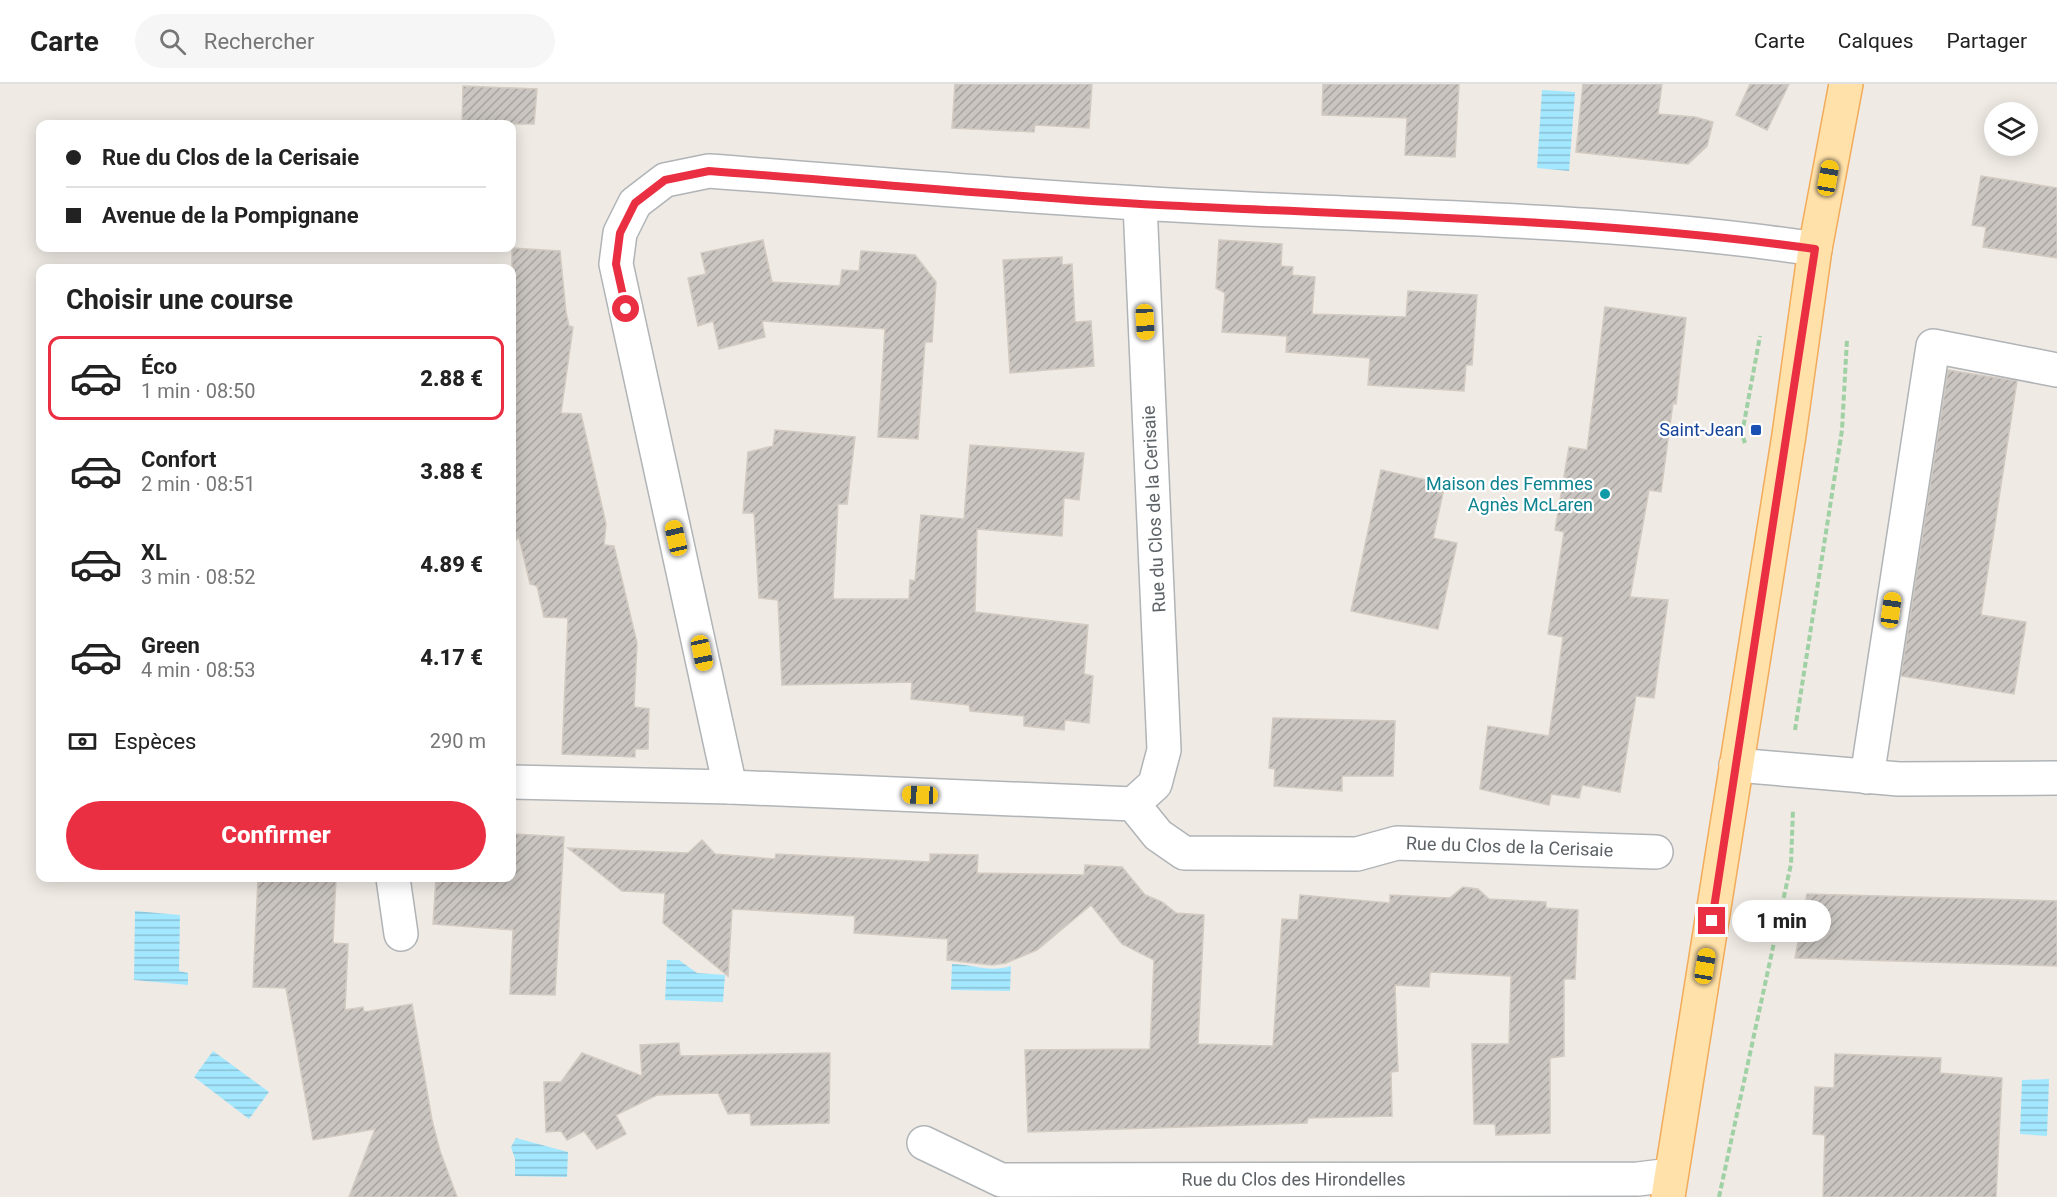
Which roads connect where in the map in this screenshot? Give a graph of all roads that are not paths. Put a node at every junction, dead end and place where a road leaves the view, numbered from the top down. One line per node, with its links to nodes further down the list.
1 (1846, 84): 3 (main road)
2 (1140, 204): 3 (street); 9 (street); 10 (street, Rue du Clos de la Cerisaie)
3 (1815, 249): 5 (main road)
4 (2057, 370): 6 (street)
5 (1736, 765): 6 (street); 15 (main road)
6 (1867, 777): 7 (street)
7 (2057, 778)
8 (516, 782): 9 (street)
9 (730, 787): 10 (street)
10 (1133, 804): 11 (street, Rue du Clos de la Cerisaie)
11 (1656, 852)
12 (394, 882): 13 (street)
13 (401, 934)
14 (924, 1143): 15 (street, Rue du Clos des Hirondelles)
15 (1670, 1186)

